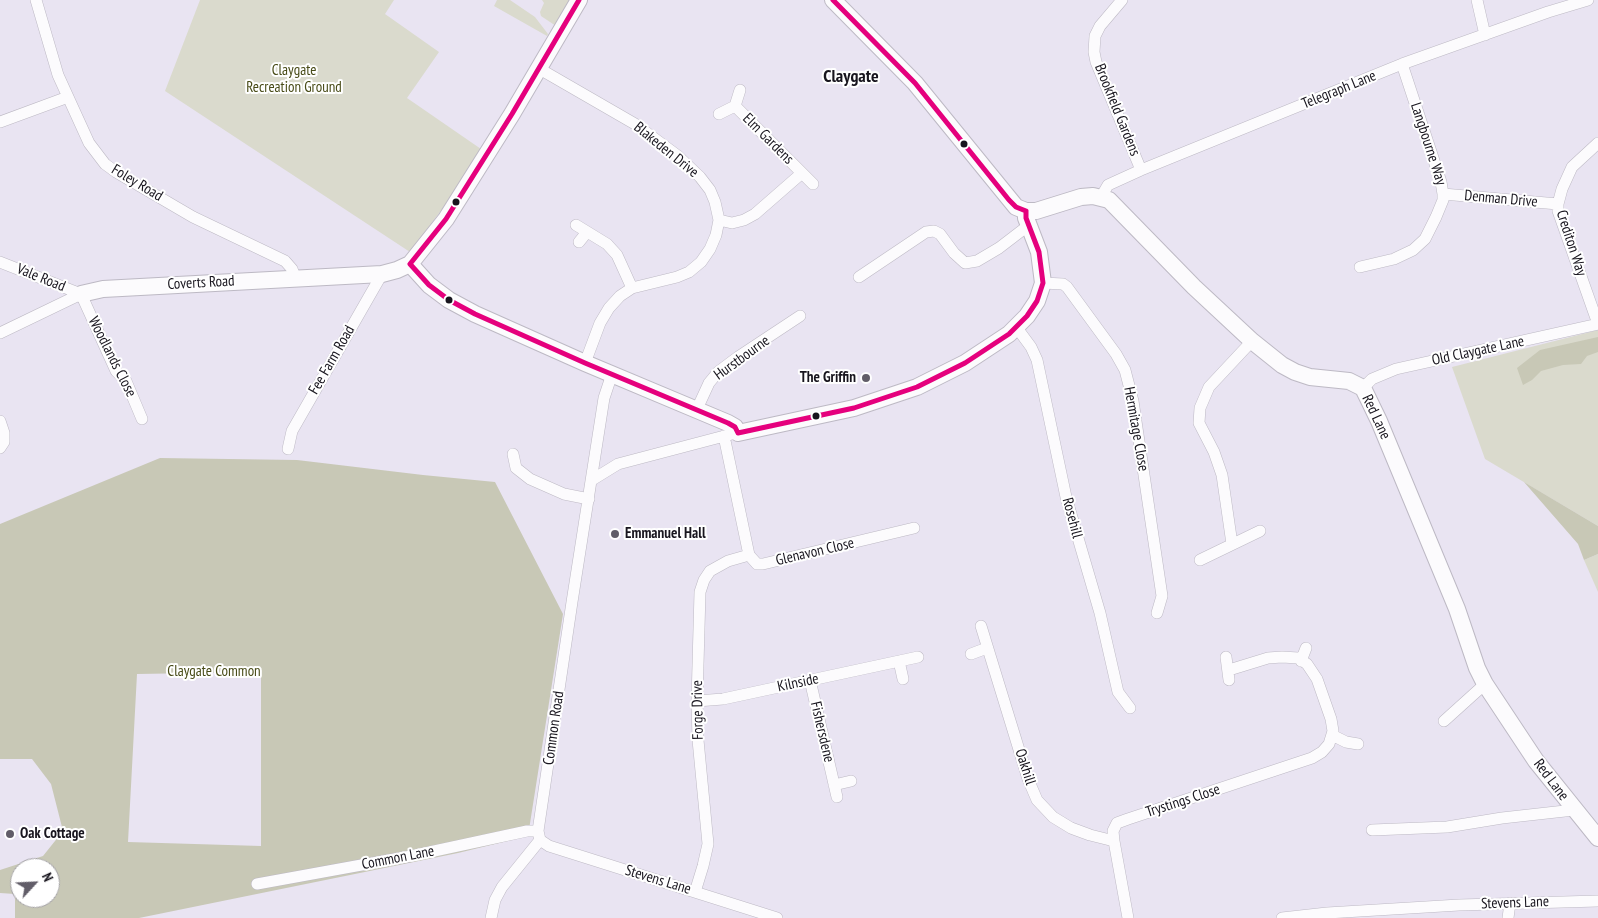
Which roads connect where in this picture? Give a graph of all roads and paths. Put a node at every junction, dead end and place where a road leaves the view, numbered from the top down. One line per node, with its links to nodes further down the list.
1 (36, 0): 11 (street, Foley Road)
2 (579, 0): 9 (street)
3 (833, 0): 22 (street)
4 (1122, 0): 16 (street, Brookfield Gardens)
5 (1477, 0): 7 (street)
6 (1588, 0): 7 (street, Telegraph Lane)
7 (1485, 34): 8 (street, Telegraph Lane)
8 (1402, 64): 16 (street, Telegraph Lane); 19 (street, Langbourne Way)
9 (538, 68): 23 (street, Blakeden Drive); 28 (street)
10 (740, 90): 12 (street, Elm Gardens)
11 (68, 97): 14 (street); 32 (street, Foley Road)
12 (735, 106): 13 (street, Elm Gardens); 17 (street, Elm Gardens)
13 (719, 114)
14 (0, 122)
15 (1598, 143): 21 (street, Crediton Way)
16 (1141, 170): 20 (street, Telegraph Lane)
17 (802, 173): 18 (street, Elm Gardens); 23 (street, Elm Gardens)
18 (813, 184)
19 (1444, 194): 21 (street, Denman Drive); 29 (street, Langbourne Way)
20 (1101, 197): 22 (street); 40 (street, Red Lane)
21 (1558, 204): 37 (street, Crediton Way)
22 (1027, 218): 31 (street); 33 (street)
23 (719, 220): 34 (street)
24 (576, 224): 25 (street)
25 (587, 232): 26 (street); 34 (street)
26 (579, 242)
27 (0, 262): 35 (street, Vale Road)
28 (410, 264): 30 (street, Coverts Road); 41 (street)
29 (1360, 267)
30 (382, 274): 32 (street, Coverts Road); 49 (street, Fee Farm Road)
31 (859, 277)
32 (295, 278): 35 (street, Coverts Road)
33 (1043, 283): 38 (street); 58 (street, Hermitage Close)
34 (632, 288): 41 (street)
35 (81, 294): 39 (street, Coverts Road); 45 (street, Woodlands Close)
36 (800, 316): 44 (street, Hurstbourne)
37 (1598, 324): 43 (street, Old Claygate Lane)
38 (1016, 328): 47 (street); 71 (street, Rosehill)
39 (0, 333)
40 (1252, 341): 43 (street, Red Lane); 55 (street)
41 (585, 363): 42 (street)
42 (612, 374): 44 (street); 51 (street, Common Road)
43 (1363, 388): 69 (street, Red Lane)
44 (697, 409): 47 (street)
45 (142, 419)
46 (0, 421): 48 (street)
47 (731, 434): 51 (street); 56 (street)
48 (0, 448)
49 (288, 449)
50 (513, 454): 52 (street)
51 (592, 480): 52 (street, Common Road)
52 (589, 499): 80 (street, Common Road)
53 (914, 528): 56 (street, Glenavon Close)
54 (1260, 531): 55 (street)
55 (1232, 544): 57 (street)
56 (749, 556): 70 (street, Forge Drive)
57 (1200, 560)
58 (1157, 613)
59 (981, 626): 60 (street, Oakhill)
60 (987, 648): 62 (street); 82 (street, Oakhill)
61 (1306, 648): 65 (street)
62 (971, 654)
63 (918, 657): 66 (street, Kilnside)
64 (1226, 657): 65 (street)
65 (1301, 660): 73 (street)
66 (899, 661): 67 (street); 68 (street, Kilnside)
67 (903, 679)
68 (810, 680): 70 (street, Kilnside); 76 (street, Fishersdene)
69 (1485, 684): 72 (street); 78 (street, Red Lane)
70 (697, 701): 84 (street, Forge Drive)
71 (1130, 708)
72 (1444, 721)
73 (1332, 735): 74 (street); 82 (street, Trystings Close)
74 (1358, 744)
75 (851, 781): 76 (street)
76 (834, 784): 77 (street, Fishersdene)
77 (837, 797)
78 (1574, 810): 79 (street, Red Lane); 81 (street, Red Lane)
79 (1372, 830)
80 (539, 835): 83 (street, Common Lane); 84 (street, Stevens Lane); 87 (street)
81 (1598, 838)
82 (1114, 841): 89 (street)
83 (257, 884)
84 (695, 892): 88 (street, Stevens Lane)
85 (1598, 901): 86 (street, Stevens Lane)
86 (1510, 903): 90 (street, Stevens Lane); 91 (street)
87 (491, 918)
88 (777, 918)
89 (1128, 918)
90 (1282, 918)
91 (1508, 918)

